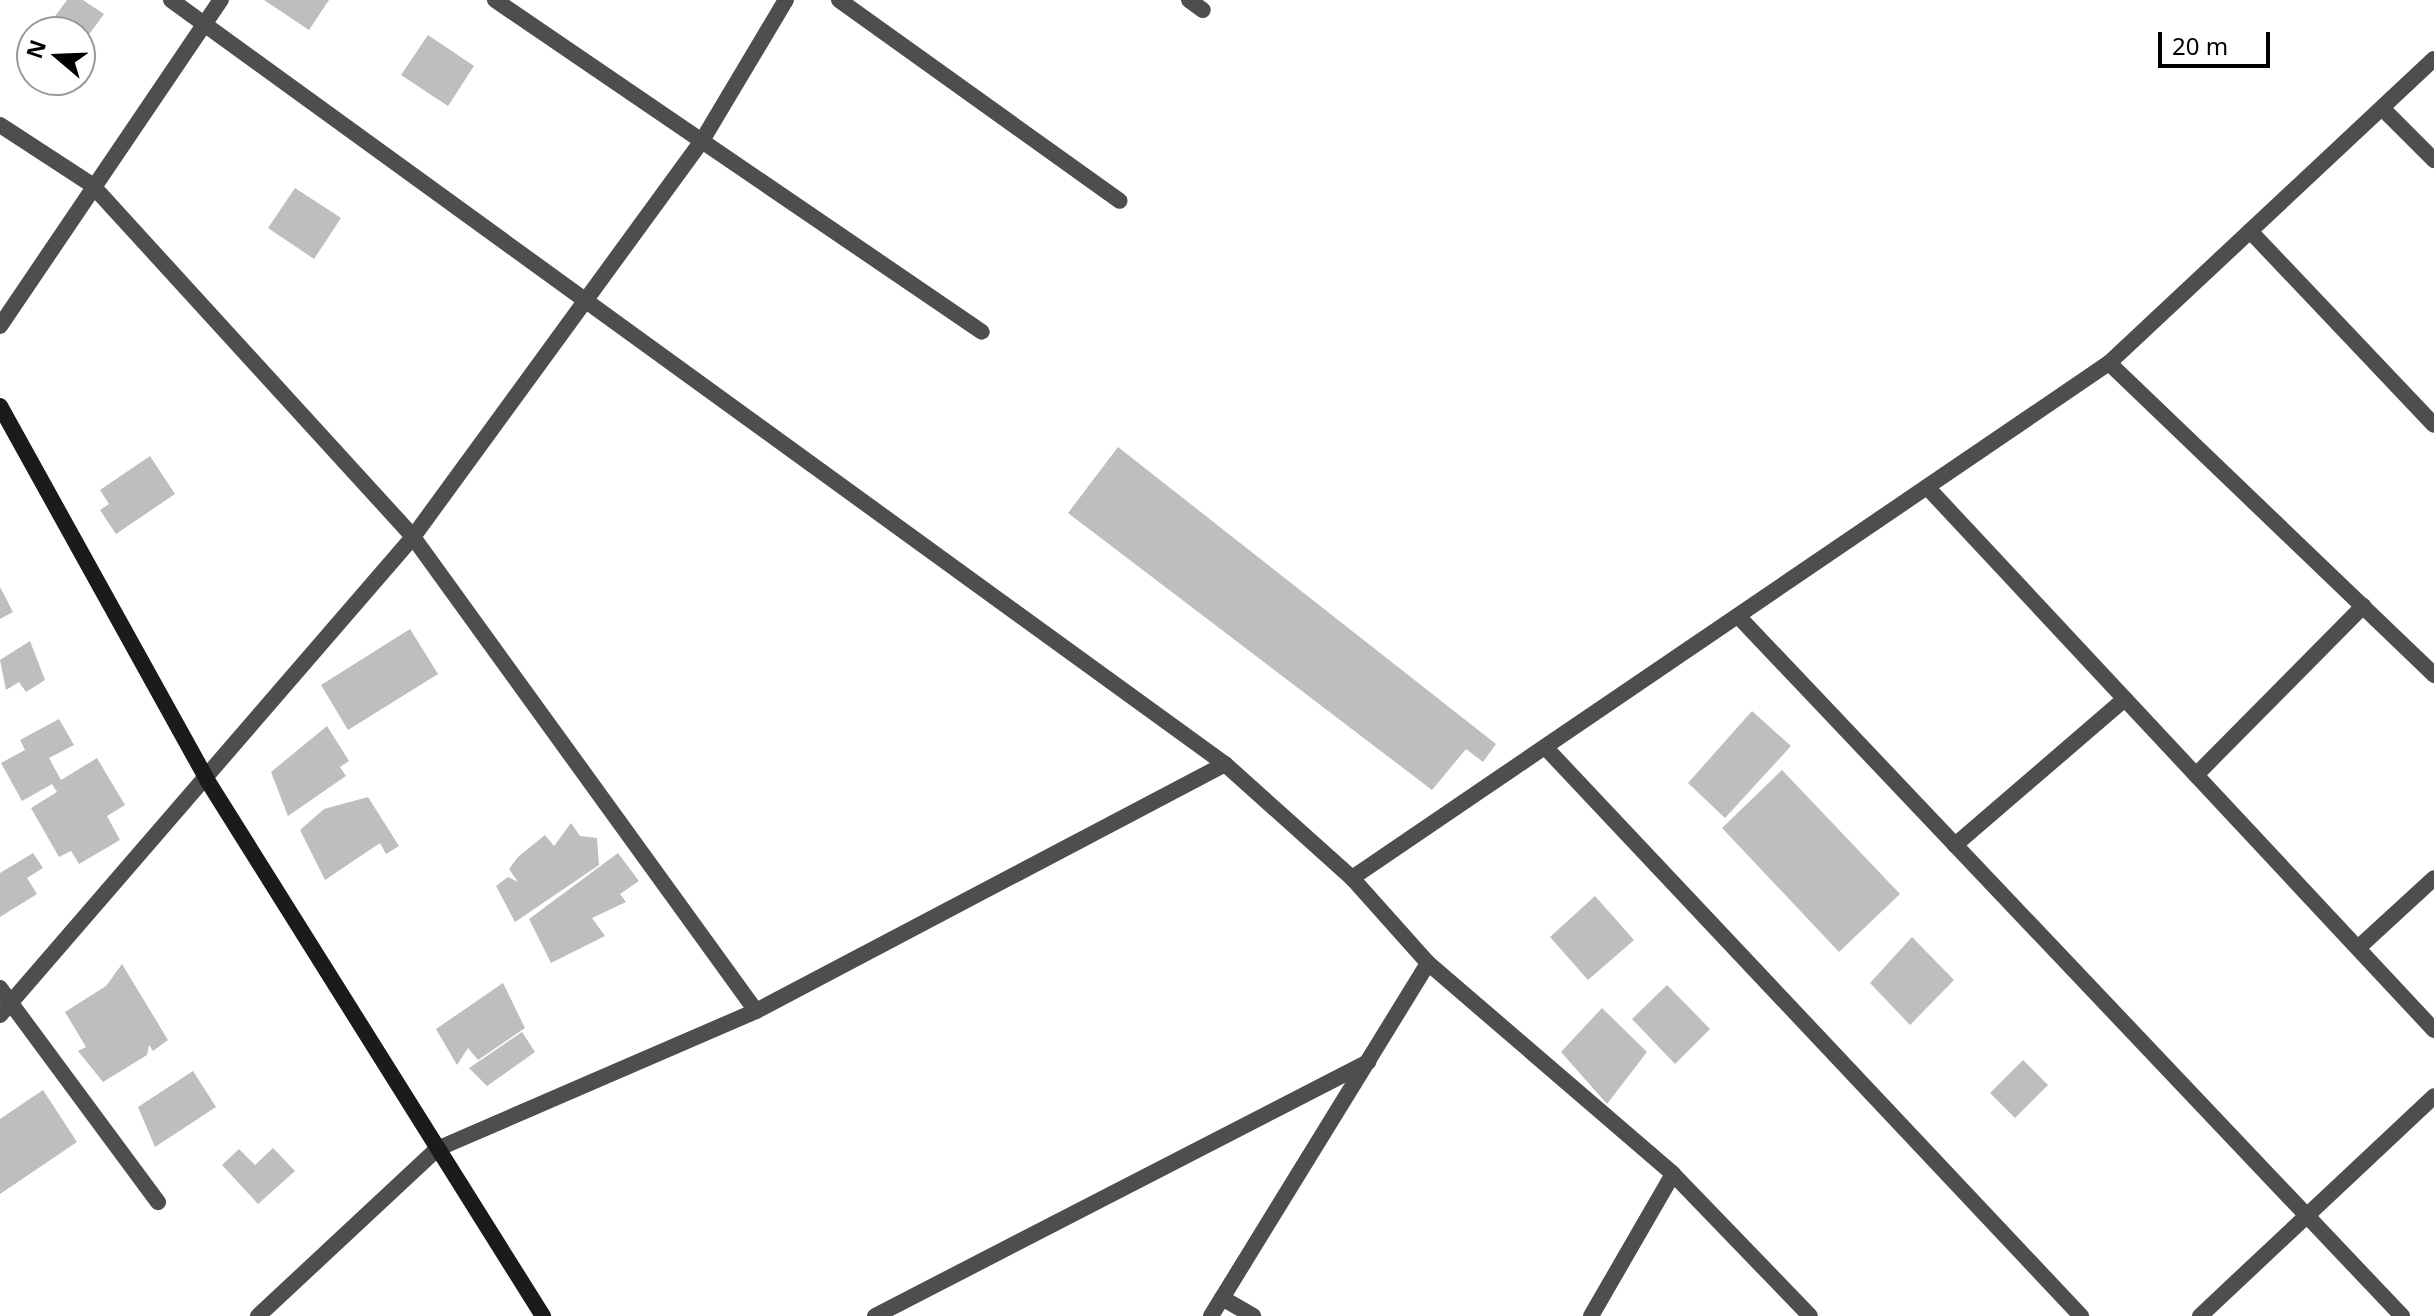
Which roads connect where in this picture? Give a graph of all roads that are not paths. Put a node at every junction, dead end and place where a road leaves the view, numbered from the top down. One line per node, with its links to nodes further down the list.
1 (171, 0): 6 (street)
2 (221, 0): 6 (street)
3 (495, 0): 10 (street)
4 (786, 0): 10 (street)
5 (839, 0): 13 (street)
6 (206, 23): 12 (street); 15 (street)
7 (2434, 59): 8 (street)
8 (2382, 108): 11 (street); 14 (street)
9 (0, 125): 12 (street)
10 (703, 139): 15 (street); 17 (street)
11 (2434, 160)
12 (92, 185): 16 (street); 22 (street)
13 (1120, 201)
14 (2250, 231): 18 (street); 20 (street)
15 (584, 298): 22 (street); 28 (street)
16 (0, 326)
17 (982, 332)
18 (2109, 363): 21 (street); 23 (street)
19 (0, 406): 30 (street)
20 (2434, 425)
21 (1927, 487): 24 (street); 26 (street)
22 (413, 537): 30 (street); 38 (street)
23 (2363, 606): 25 (street); 29 (street)
24 (1738, 616): 27 (street); 31 (street)
25 (2434, 675)
26 (2125, 699): 29 (street); 31 (street)
27 (1545, 747): 32 (street); 54 (street)
28 (1225, 764): 32 (street); 38 (street)
29 (2196, 775): 34 (street)
30 (207, 780): 37 (street); 42 (street)
31 (1955, 845): 45 (street)
32 (1352, 878): 35 (street)
33 (2434, 878): 34 (street)
34 (2358, 948): 39 (street)
35 (1428, 963): 40 (street); 43 (street)
36 (0, 988): 37 (street)
37 (5, 1009): 44 (street)
38 (756, 1011): 42 (street)
39 (2434, 1030)
40 (1368, 1062): 46 (street); 49 (street)
41 (2434, 1096): 45 (street)
42 (437, 1149): 47 (street); 48 (street)
43 (1673, 1174): 52 (street); 53 (street)
44 (158, 1202)
45 (2306, 1215): 55 (street); 56 (street)
46 (1222, 1298): 50 (street); 51 (street)
47 (258, 1316)
48 (543, 1316)
49 (875, 1316)
50 (1211, 1316)
51 (1253, 1316)
52 (1591, 1316)
53 (1810, 1316)
54 (2081, 1316)
55 (2200, 1316)
56 (2402, 1316)

